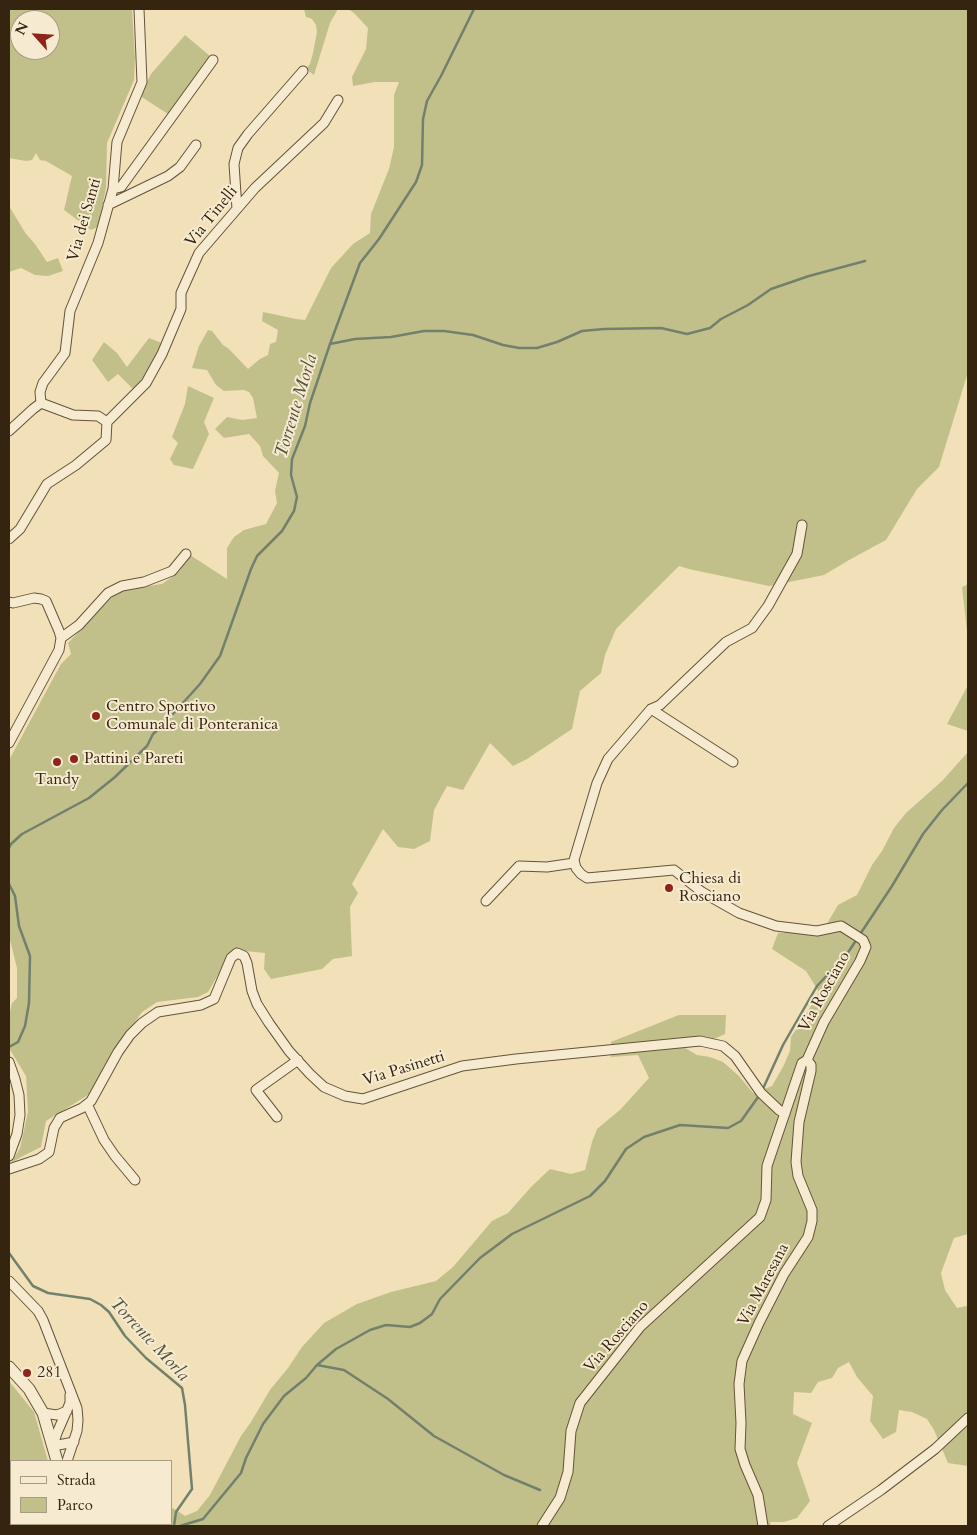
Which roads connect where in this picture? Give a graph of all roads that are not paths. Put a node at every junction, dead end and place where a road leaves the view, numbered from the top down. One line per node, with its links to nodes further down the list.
1 (139, 9): 6 (street, Via dei Santi)
2 (213, 60): 6 (street)
3 (303, 71): 8 (street)
4 (338, 100): 8 (street, Via Tinelli)
5 (196, 145): 7 (street)
6 (112, 190): 7 (street, Via dei Santi)
7 (108, 204): 9 (street, Via dei Santi)
8 (237, 209): 10 (street, Via Tinelli)
9 (41, 403): 10 (street); 11 (street)
10 (107, 422): 13 (street)
11 (9, 431)
12 (802, 525): 17 (street)
13 (9, 539)
14 (186, 554): 16 (street)
15 (9, 602): 16 (street)
16 (61, 638): 18 (street)
17 (651, 709): 19 (street); 20 (street)
18 (9, 743)
19 (733, 762)
20 (574, 863): 21 (street); 23 (street, Via Rosciano)
21 (486, 901)
22 (298, 1060): 25 (street, Via Pasinetti); 26 (street, Via Pasinetti); 27 (street)
23 (806, 1060): 26 (street, Via Rosciano); 42 (street, Via Maresana)
24 (9, 1062): 28 (street)
25 (87, 1104): 29 (street, Via Pasinetti); 30 (street)
26 (785, 1114): 41 (street, Via Rosciano)
27 (276, 1117)
28 (9, 1156)
29 (9, 1170)
30 (135, 1180)
31 (9, 1281): 33 (street)
32 (9, 1367): 35 (street)
33 (70, 1390): 34 (street); 37 (street)
34 (66, 1411): 35 (street); 38 (street)
35 (43, 1414): 38 (street)
36 (968, 1418): 43 (street)
37 (74, 1442): 38 (street); 40 (street)
38 (53, 1446): 39 (street)
39 (57, 1460)
40 (67, 1460)
41 (542, 1526)
42 (763, 1526)
43 (828, 1526)

